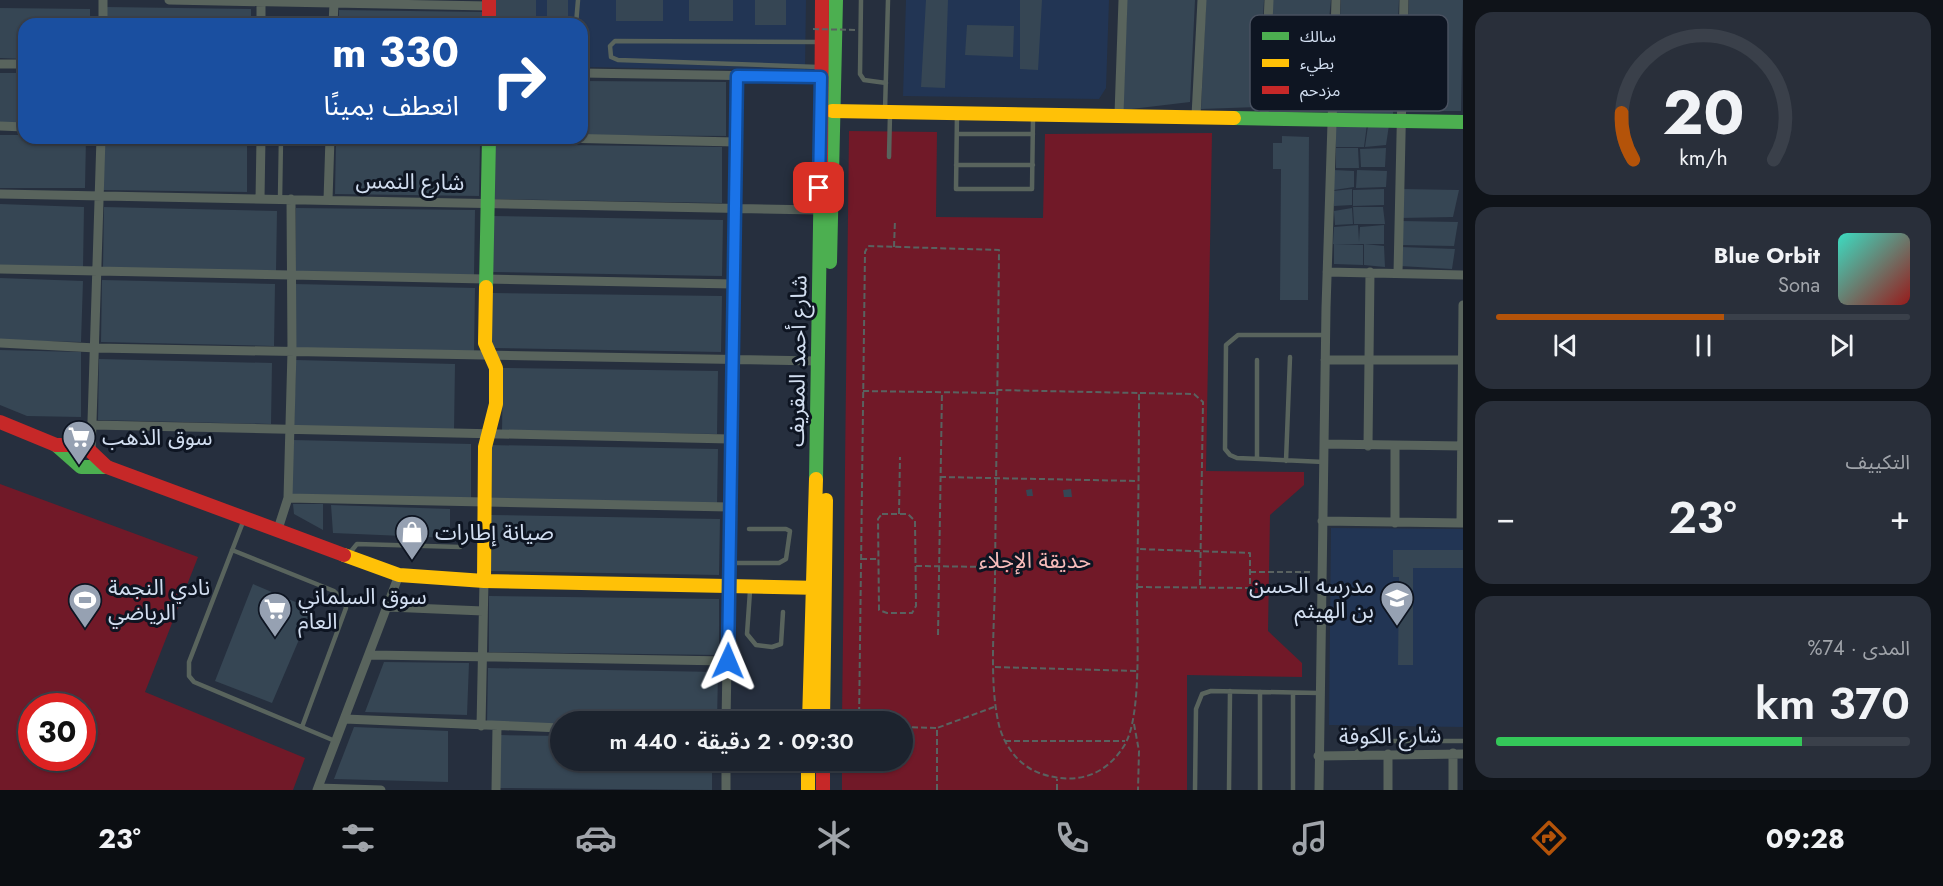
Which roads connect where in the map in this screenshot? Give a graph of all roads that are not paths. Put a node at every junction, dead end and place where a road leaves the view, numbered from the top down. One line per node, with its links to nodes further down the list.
1 (103, 0): 20 (street)
2 (169, 0): 14 (street)
3 (578, 0): 23 (lane)
4 (822, 0): 24 (main road, شارع أحمد المقريف)
5 (836, 0): 31 (main road, شارع أحمد المقريف)
6 (861, 0): 30 (lane)
7 (888, 0): 30 (lane)
8 (1123, 0): 38 (street)
9 (1202, 0): 39 (street)
10 (1269, 0): 17 (street)
11 (1336, 0): 18 (street)
12 (1404, 0): 19 (street)
13 (297, 1): 14 (street); 15 (street)
14 (261, 2): 21 (street)
15 (334, 3): 16 (street); 22 (street)
16 (489, 3)
17 (1268, 15)
18 (1335, 15)
19 (1404, 15)
20 (103, 18)
21 (261, 18)
22 (333, 18)
23 (576, 18)
24 (821, 42): 27 (main road, شارع أحمد المقريف); 27 (lane)
25 (0, 64): 26 (street)
26 (18, 64)
27 (821, 72): 29 (street); 66 (main road, شارع أحمد المقريف)
28 (588, 73): 29 (street)
29 (737, 76): 49 (street)
30 (886, 83): 32 (lane)
31 (832, 111): 32 (main road); 124 (main road, شارع أحمد المقريف)
32 (888, 111): 33 (main road); 55 (lane)
33 (957, 111): 37 (main road); 46 (lane)
34 (1264, 111): 40 (street)
35 (1332, 111): 41 (street)
36 (1400, 111): 42 (street)
37 (1034, 112): 38 (main road); 47 (lane)
38 (1119, 114): 39 (main road)
39 (1196, 116): 40 (main road)
40 (1264, 117): 41 (main road)
41 (1332, 118): 42 (main road); 69 (street)
42 (1400, 121): 43 (main road); 71 (street)
43 (1463, 122)
44 (0, 126): 45 (street)
45 (18, 127)
46 (957, 134): 47 (lane); 56 (lane)
47 (1033, 134): 57 (lane)
48 (588, 139): 49 (street)
49 (736, 142): 65 (street)
50 (101, 144): 59 (street)
51 (261, 144): 60 (street)
52 (281, 144): 61 (lane)
53 (330, 144): 63 (street)
54 (489, 144): 64 (main road)
55 (889, 157)
56 (957, 165): 57 (lane); 57 (lane)
57 (1033, 165)
58 (0, 194): 59 (street, شارع النمس)
59 (101, 196): 60 (street, شارع النمس); 68 (street)
60 (260, 199): 61 (street, شارع النمس)
61 (280, 199): 62 (street, شارع النمس)
62 (291, 200): 63 (street, شارع النمس); 72 (street)
63 (328, 200): 64 (street, شارع النمس)
64 (488, 202): 65 (street, شارع النمس); 74 (main road)
65 (735, 208): 66 (street, شارع النمس); 75 (street)
66 (818, 210): 88 (main road, شارع أحمد المقريف)
67 (0, 269): 68 (street)
68 (99, 271): 72 (street); 79 (street)
69 (1327, 272): 70 (street); 77 (street)
70 (1370, 272): 71 (street); 86 (street)
71 (1398, 273): 73 (street)
72 (291, 274): 74 (street); 80 (street)
73 (1463, 275)
74 (488, 278): 75 (street); 81 (main road)
75 (733, 284): 83 (street)
76 (1463, 305): 87 (street)
77 (1326, 335): 85 (street); 102 (lane)
78 (0, 343): 79 (street)
79 (96, 348): 80 (street); 90 (street)
80 (292, 351): 81 (street); 91 (street)
81 (489, 355): 83 (street); 92 (main road)
82 (1290, 357): 103 (lane)
83 (732, 360): 88 (street); 93 (street)
84 (1257, 360): 102 (lane)
85 (1325, 360): 86 (street); 94 (street)
86 (1369, 360): 87 (street); 97 (street)
87 (1462, 360): 99 (street)
88 (819, 361): 124 (main road, شارع أحمد المقريف)
89 (0, 422): 95 (main road)
90 (92, 429): 91 (street); 96 (street); 100 (street)
91 (290, 430): 92 (street); 107 (street)
92 (488, 435): 93 (street); 108 (main road)
93 (730, 440): 109 (street)
94 (1324, 444): 97 (street); 104 (street)
95 (56, 445): 96 (main road); 101 (main road)
96 (77, 445): 100 (main road); 101 (street)
97 (1368, 446): 98 (street)
98 (1395, 446): 99 (street); 112 (street)
99 (1462, 446): 113 (street)
100 (91, 451): 105 (main road); 106 (street)
101 (70, 459): 106 (main road)
102 (1257, 459): 103 (lane)
103 (1286, 460): 104 (lane)
104 (1324, 462): 111 (street)
105 (107, 467): 106 (main road); 110 (main road)
106 (86, 468)
107 (288, 498): 108 (street); 115 (street)
108 (485, 502): 109 (street); 121 (main road)
109 (729, 507): 119 (street)
110 (244, 520): 115 (main road); 117 (lane)
111 (1322, 521): 112 (street); 134 (street)
112 (1395, 523): 113 (street)
113 (1462, 523)
114 (749, 529): 119 (lane)
115 (277, 532): 118 (main road)
116 (460, 547): 118 (lane)
117 (232, 550): 141 (lane); 141 (lane)
118 (347, 558): 120 (main road)
119 (729, 563): 122 (street)
120 (399, 575): 121 (main road); 125 (street)
121 (484, 581): 122 (main road); 126 (street)
122 (729, 588): 123 (main road); 130 (street)
123 (750, 588): 124 (main road); 127 (lane)
124 (818, 588): 136 (main road, شارع أحمد المقريف); 137 (main road, شارع أحمد المقريف)
125 (388, 607): 126 (street); 128 (street)
126 (483, 611): 129 (street)
127 (783, 612)
128 (371, 655): 129 (street); 138 (street)
129 (483, 656): 130 (street); 139 (street)
130 (728, 661): 135 (street)
131 (1230, 691): 132 (lane); 158 (lane); 159 (lane)
132 (1260, 692): 133 (lane); 160 (lane)
133 (1293, 693): 134 (lane); 161 (lane)
134 (1319, 693): 148 (street)
135 (726, 711)
136 (810, 711)
137 (824, 711)
138 (345, 719): 139 (street); 143 (street)
139 (481, 726): 140 (street)
140 (497, 726): 142 (street); 154 (street)
141 (302, 727): 143 (lane)
142 (550, 728)
143 (336, 741): 152 (street)
144 (1463, 741): 145 (lane)
145 (1354, 754): 146 (street, شارع الكوفة); 148 (street, شارع الكوفة)
146 (1388, 754): 147 (street, شارع الكوفة); 163 (street)
147 (1458, 754): 164 (street)
148 (1318, 756): 162 (street)
149 (726, 771): 155 (street)
150 (808, 771): 156 (main road)
151 (823, 771): 157 (main road)
152 (318, 789): 153 (street)
153 (381, 790)
154 (496, 790)
155 (726, 790)
156 (808, 790)
157 (823, 790)
158 (1195, 790)
159 (1229, 790)
160 (1260, 790)
161 (1293, 790)
162 (1318, 790)
163 (1388, 790)
164 (1453, 790)

